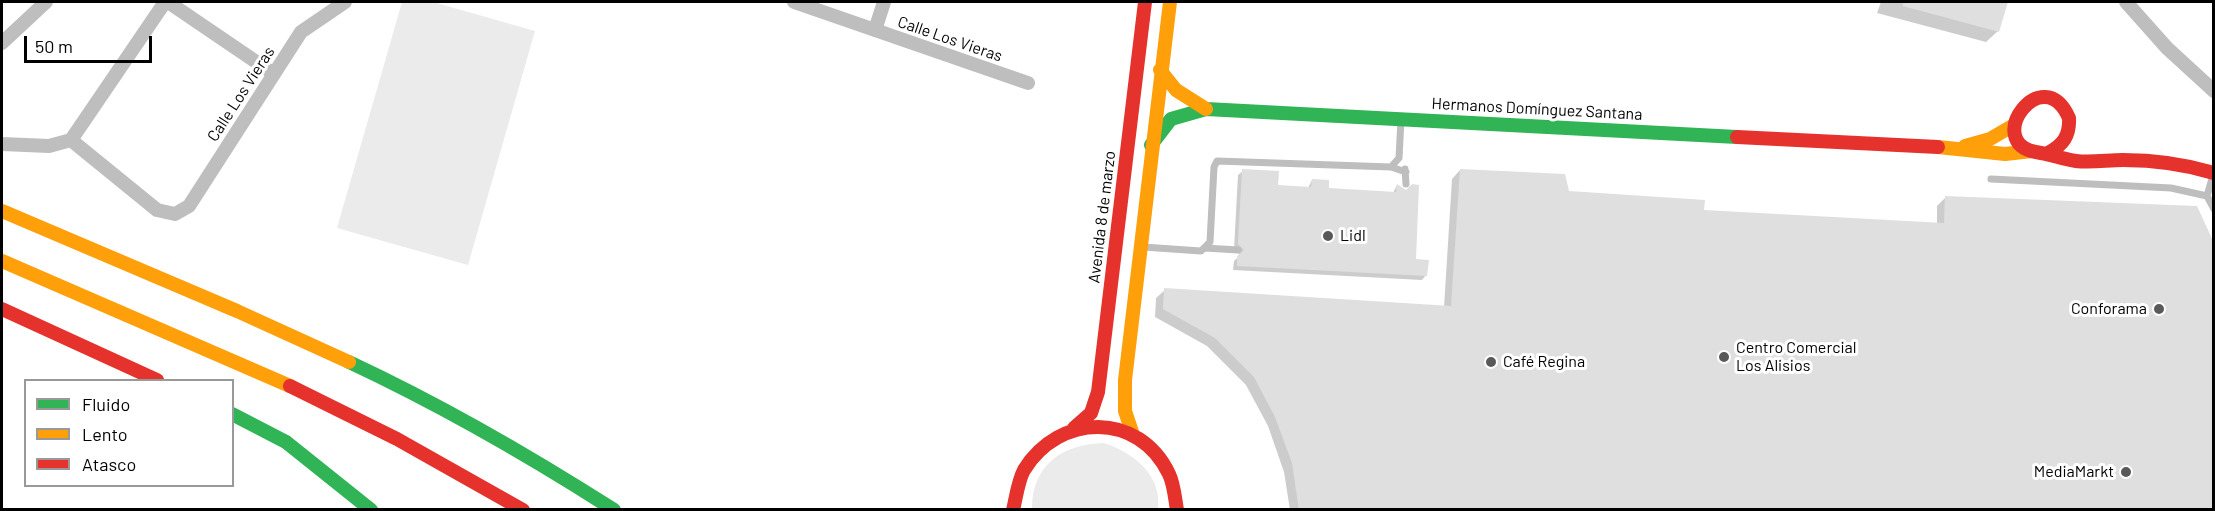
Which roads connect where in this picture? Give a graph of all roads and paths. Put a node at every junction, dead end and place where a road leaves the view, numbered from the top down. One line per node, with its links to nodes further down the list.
1 (46, 2): 10 (street)
2 (167, 2): 12 (street); 19 (street)
3 (345, 2): 12 (street, Calle Los Vieras)
4 (794, 2): 9 (street, Calle Los Vieras)
5 (884, 2): 9 (street)
6 (1144, 2): 42 (main road, Avenida 8 de marzo)
7 (1170, 2): 11 (main road)
8 (2126, 2): 14 (street)
9 (874, 30): 13 (street, Calle Los Vieras)
10 (2, 43)
11 (1160, 70): 15 (main road, Hermanos Domínguez Santana); 21 (main road)
12 (274, 74): 19 (street, Calle Los Vieras)
13 (1028, 83)
14 (2214, 91)
15 (1206, 109): 16 (main road, Hermanos Domínguez Santana); 21 (main road, Hermanos Domínguez Santana)
16 (1401, 119): 22 (main road, Hermanos Domínguez Santana); 25 (lane)
17 (2014, 125): 18 (main road); 22 (main road); 23 (main road)
18 (2069, 131): 24 (main road); 26 (main road)
19 (71, 140): 20 (street)
20 (2, 144)
21 (1151, 145): 35 (main road)
22 (1955, 148): 23 (main road)
23 (2032, 152): 24 (main road)
24 (2048, 153): 26 (main road)
25 (1399, 158): 27 (lane); 28 (lane)
26 (2105, 159): 29 (main road)
27 (1391, 167): 28 (lane); 36 (lane)
28 (1406, 172): 31 (lane)
29 (2213, 173): 32 (lane)
30 (1991, 179): 32 (lane)
31 (1406, 184)
32 (2207, 196): 33 (lane)
33 (2214, 209)
34 (2, 211): 46 (main road)
35 (1140, 247): 36 (lane); 43 (main road)
36 (1205, 248): 37 (lane)
37 (1238, 250)
38 (2, 261): 45 (main road)
39 (2, 309): 40 (main road)
40 (153, 379)
41 (234, 415): 44 (main road)
42 (1074, 428): 43 (main road); 47 (main road)
43 (1133, 435): 48 (main road)
44 (371, 510)
45 (523, 510)
46 (614, 510)
47 (1013, 510)
48 (1177, 510)

